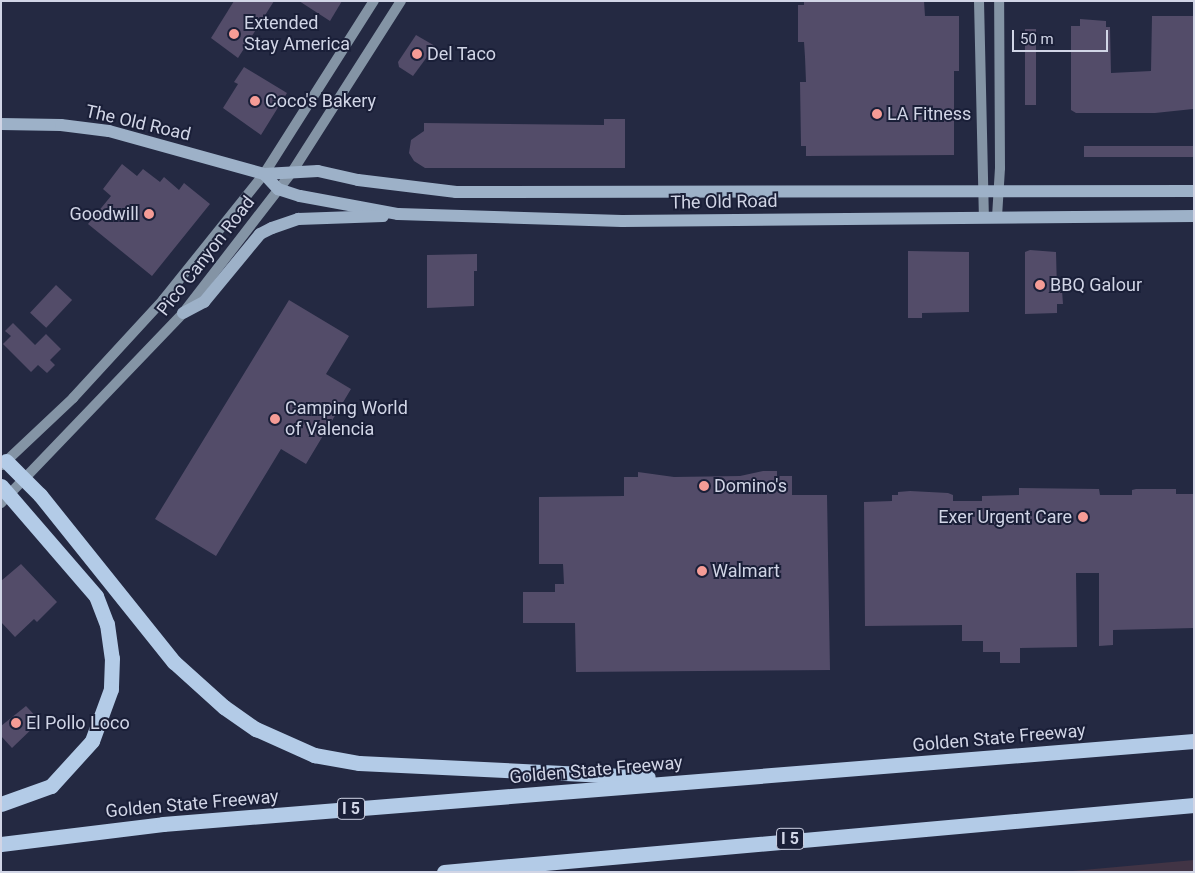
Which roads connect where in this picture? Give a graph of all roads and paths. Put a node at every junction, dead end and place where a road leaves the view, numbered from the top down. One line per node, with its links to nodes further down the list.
1 (374, 1): 7 (main road, Pico Canyon Road)
2 (401, 1): 6 (main road, Pico Canyon Road)
3 (979, 1): 10 (main road)
4 (999, 1): 11 (main road)
5 (1, 124): 7 (main road, The Old Road)
6 (292, 172): 7 (main road, The Old Road); 8 (main road, Pico Canyon Road); 10 (main road, The Old Road)
7 (264, 174): 8 (main road); 16 (main road, Pico Canyon Road)
8 (278, 189): 12 (main road, The Old Road); 15 (main road, Pico Canyon Road)
9 (1194, 191): 11 (main road, The Old Road)
10 (983, 192): 11 (main road, The Old Road); 14 (main road)
11 (998, 193): 14 (main road)
12 (398, 214): 14 (main road, The Old Road); 15 (main road)
13 (1194, 216): 14 (main road, The Old Road)
14 (990, 217)
15 (183, 313): 17 (main road, Pico Canyon Road)
16 (4, 463): 17 (highway)
17 (26, 479): 18 (main road, Pico Canyon Road); 20 (highway)
18 (4, 495): 21 (highway)
19 (1194, 741): 20 (highway, Golden State Freeway / I 5)
20 (702, 781): 23 (highway, Golden State Freeway / I 5)
21 (1, 804)
22 (1194, 804): 24 (highway, I 5)
23 (1, 844)
24 (444, 872)

